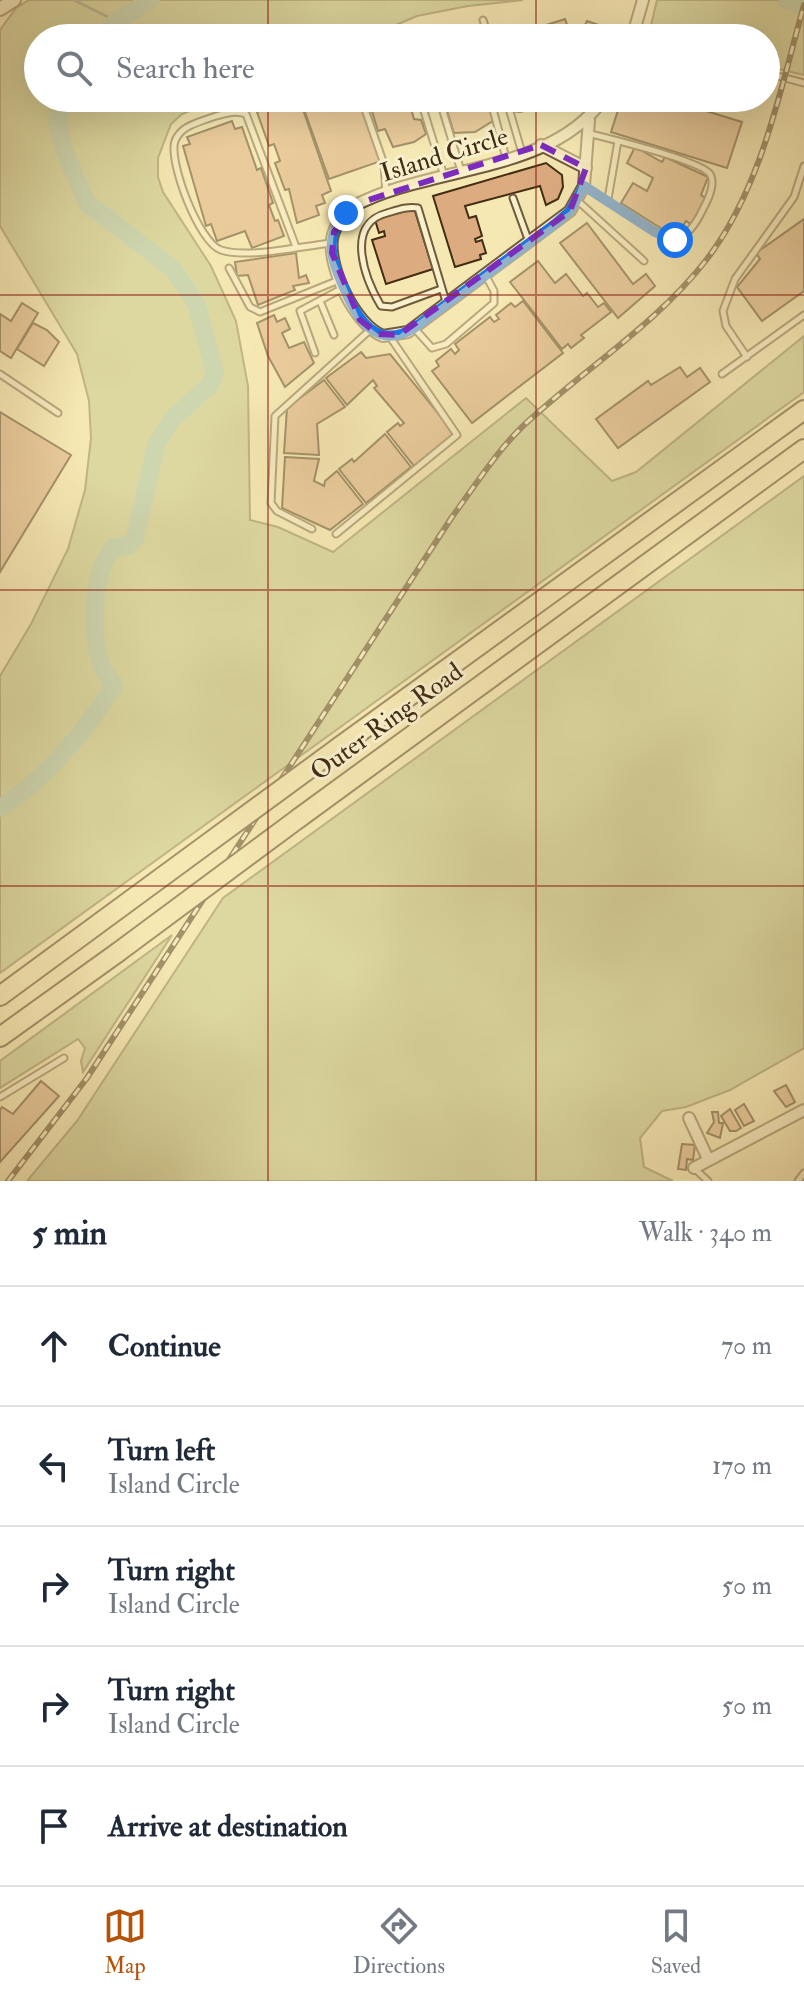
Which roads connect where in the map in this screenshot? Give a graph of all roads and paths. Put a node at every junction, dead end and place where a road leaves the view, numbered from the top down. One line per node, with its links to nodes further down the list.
1 (14, 0): 3 (street)
2 (643, 0): 6 (street)
3 (0, 9)
4 (483, 20): 5 (lane)
5 (484, 24)
6 (636, 24)
7 (780, 77): 8 (lane)
8 (804, 83)
9 (366, 112): 26 (lane)
10 (424, 112): 24 (lane)
11 (443, 112): 23 (lane)
12 (494, 112): 20 (lane)
13 (510, 112): 19 (lane)
14 (594, 112): 15 (street, Island Circle)
15 (589, 120): 16 (street, Island Circle); 18 (street, Island Circle)
16 (586, 133): 17 (lane); 22 (street, Island Circle)
17 (618, 141): 28 (lane); 28 (lane)
18 (541, 145): 19 (street, Island Circle); 22 (street)
19 (522, 153): 20 (street, Island Circle)
20 (506, 158): 23 (street, Island Circle)
21 (804, 166): 46 (lane)
22 (586, 168): 25 (street, Island Circle)
23 (461, 172): 24 (street, Island Circle)
24 (444, 177): 26 (street, Island Circle)
25 (584, 186): 28 (lane); 29 (street, Island Circle)
26 (386, 195): 30 (street, Island Circle)
27 (513, 198): 31 (lane)
28 (608, 199)
29 (578, 201): 31 (street, Island Circle); 33 (lane)
30 (332, 243): 32 (lane); 36 (street)
31 (529, 243): 35 (street, Island Circle)
32 (296, 247): 32 (lane)
33 (644, 261)
34 (229, 268): 36 (lane)
35 (485, 276): 39 (street, Island Circle); 41 (lane)
36 (342, 284): 38 (lane); 42 (street)
37 (441, 289): 37 (lane); 39 (lane)
38 (320, 301): 43 (lane); 45 (lane)
39 (447, 305): 41 (street, Island Circle)
40 (804, 315): 46 (lane)
41 (414, 328): 44 (street, Island Circle)
42 (370, 330): 44 (street); 52 (lane)
43 (334, 335)
44 (390, 337): 53 (lane)
45 (315, 353)
46 (747, 357): 48 (lane)
47 (0, 374): 50 (lane)
48 (722, 374)
49 (804, 410): 54 (highway, Outer Ring Road, bridge)
50 (58, 413)
51 (804, 449): 55 (highway, Outer Ring Road, bridge)
52 (312, 529)
53 (336, 534)
54 (0, 996)
55 (0, 1037)
56 (64, 1058): 57 (lane)
57 (0, 1097)
58 (804, 1110): 60 (street)
59 (689, 1118): 60 (street)
60 (708, 1159): 61 (street)
61 (694, 1168): 63 (lane)
62 (804, 1173): 64 (lane)
63 (708, 1181)
64 (798, 1181)

